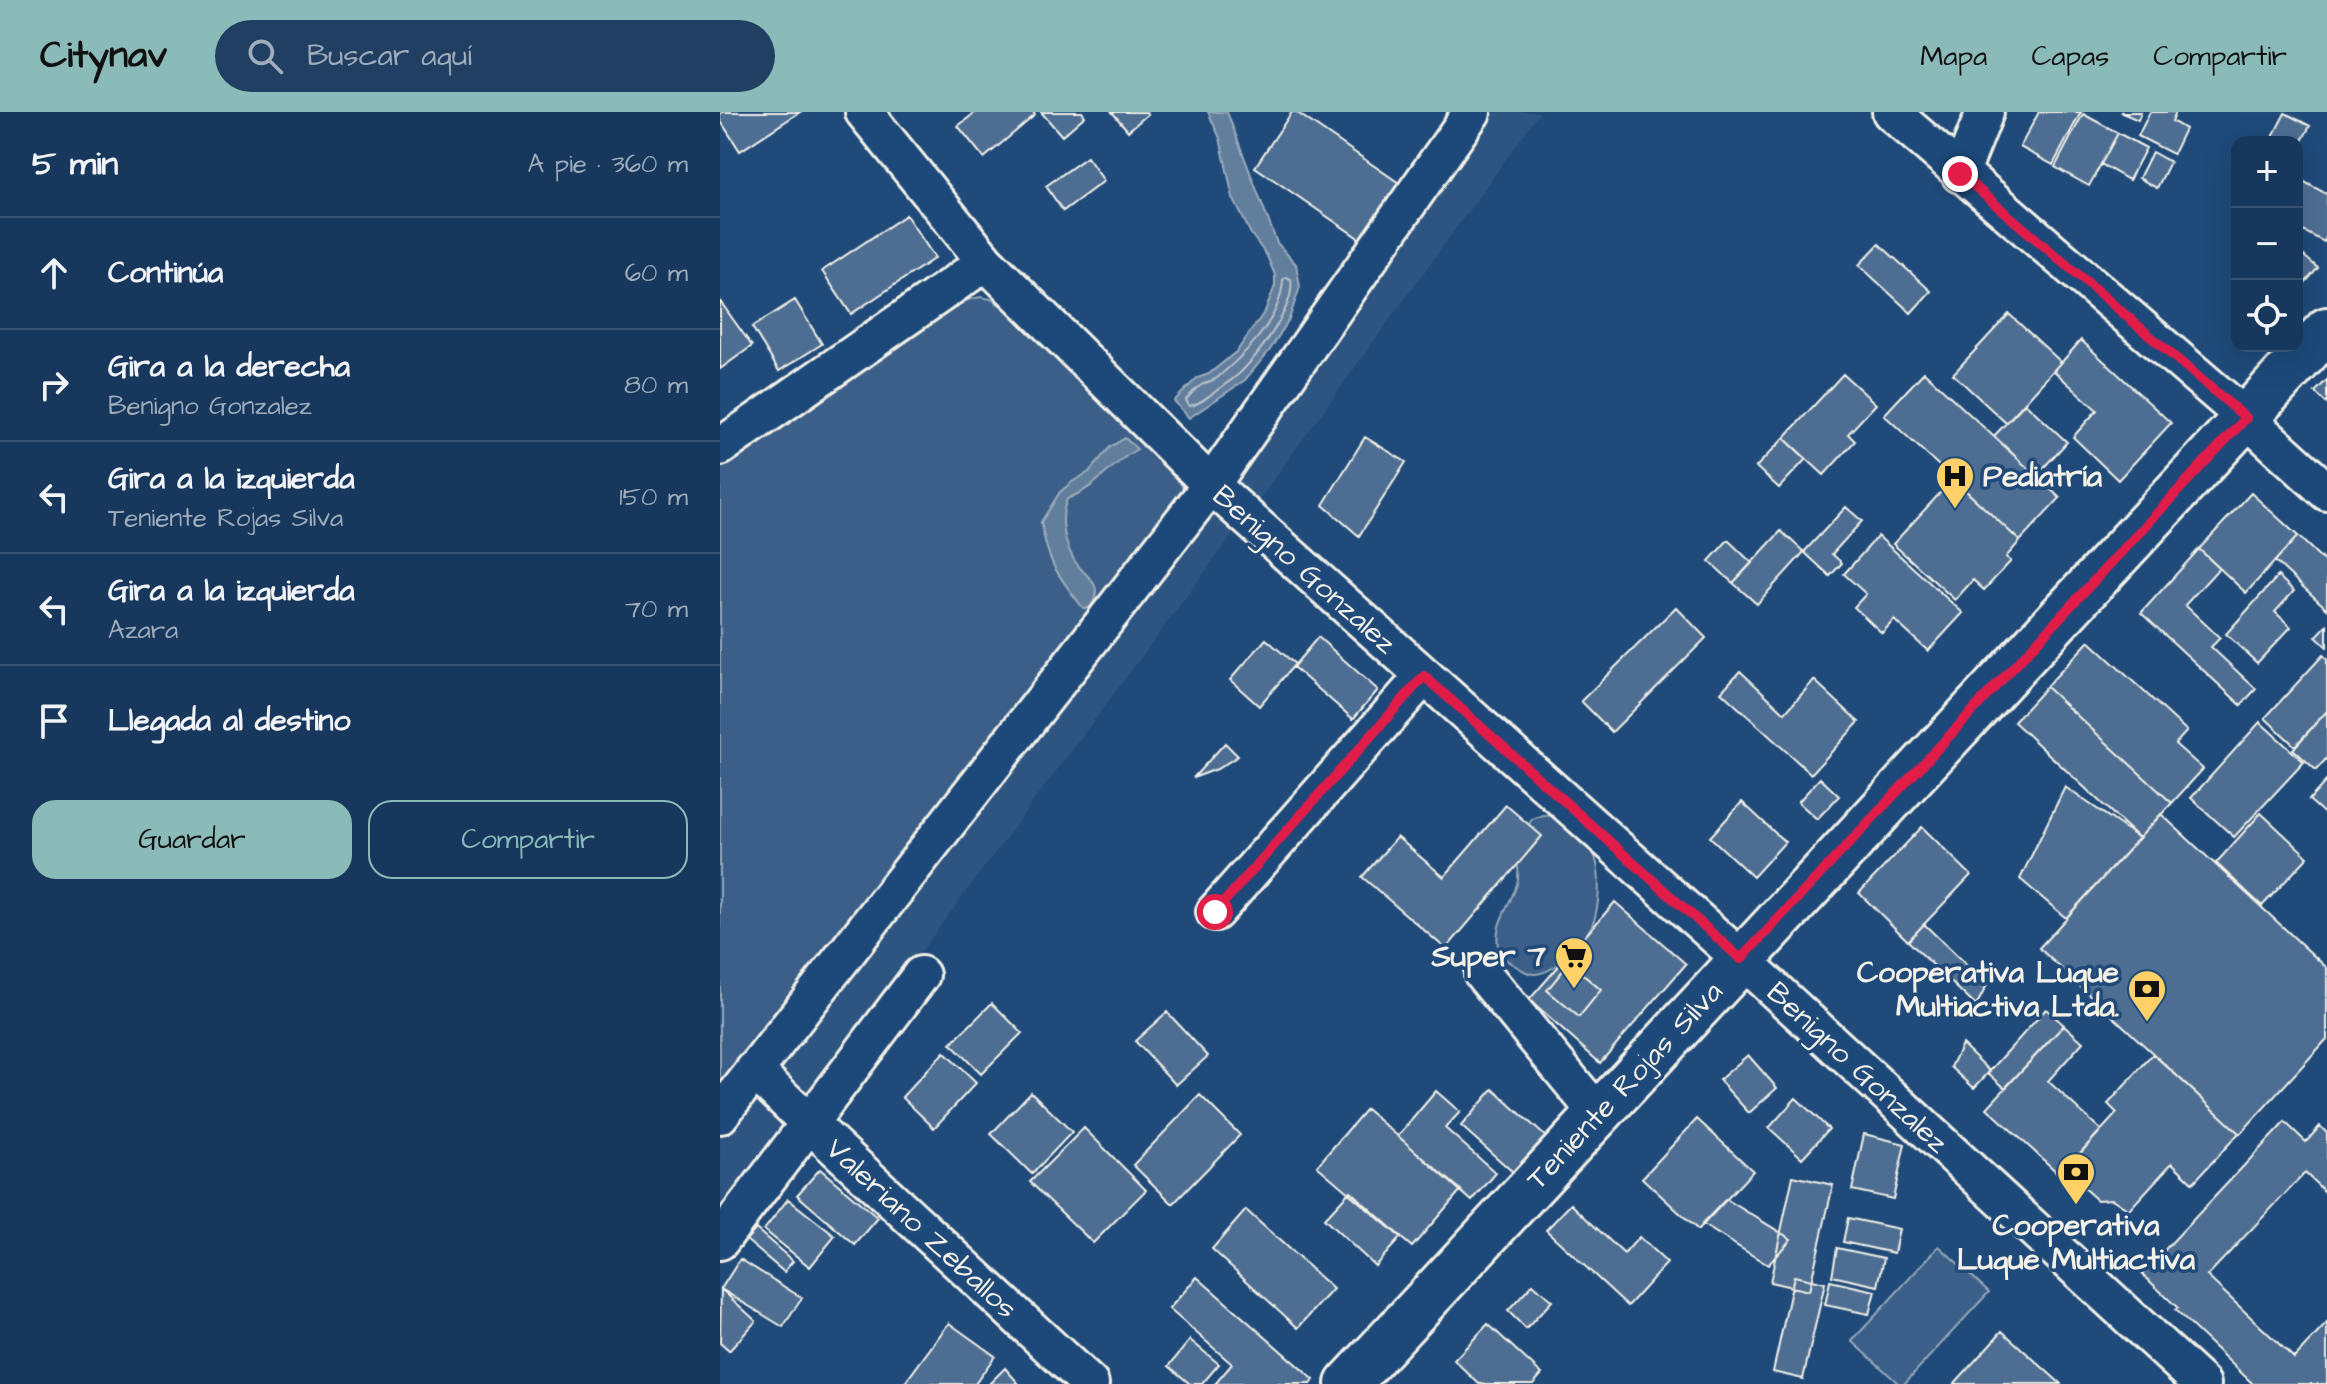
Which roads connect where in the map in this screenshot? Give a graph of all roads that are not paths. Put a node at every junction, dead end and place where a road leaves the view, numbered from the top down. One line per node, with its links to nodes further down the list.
1 (864, 112): 6 (street, Benigno Gonzalez)
2 (1472, 112): 10 (street)
3 (1891, 112): 5 (street)
4 (1985, 112): 5 (street)
5 (1960, 174): 8 (street)
6 (986, 262): 9 (street); 10 (street, Benigno Gonzalez)
7 (2327, 330): 8 (main road, Teniente Rojas Silva)
8 (2246, 418): 11 (street); 14 (main road, Teniente Rojas Silva)
9 (720, 447)
10 (1211, 485): 12 (street, Benigno Gonzalez); 17 (street)
11 (2327, 492)
12 (1424, 676): 13 (street); 14 (street, Benigno Gonzalez)
13 (1215, 912)
14 (1741, 959): 18 (main road, Teniente Rojas Silva); 24 (street, Benigno Gonzalez)
15 (1483, 974): 18 (street)
16 (921, 975): 20 (street)
17 (754, 1070): 19 (street); 20 (street, Valeriano Zeballos)
18 (1598, 1114): 23 (main road, Teniente Rojas Silva)
19 (720, 1115)
20 (809, 1123): 21 (street); 22 (street, Valeriano Zeballos)
21 (720, 1241)
22 (1090, 1384)
23 (1348, 1384)
24 (2202, 1384)

